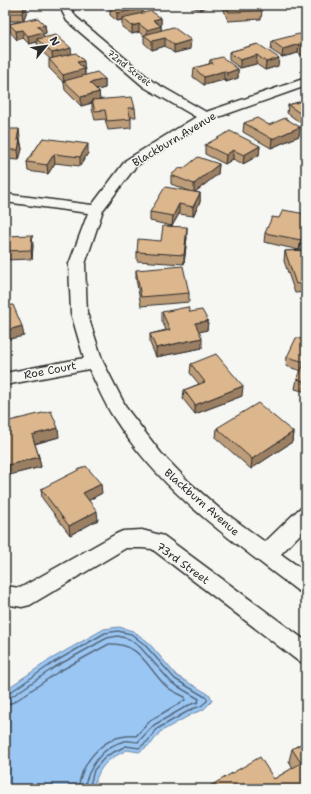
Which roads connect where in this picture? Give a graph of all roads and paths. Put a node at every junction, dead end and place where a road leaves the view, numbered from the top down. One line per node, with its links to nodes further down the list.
1 (64, 5): 3 (street, 72nd Street)
2 (306, 82): 3 (street, Blackburn Avenue)
3 (206, 117): 5 (street, Blackburn Avenue)
4 (5, 198): 5 (street)
5 (96, 210): 6 (street, Blackburn Avenue)
6 (94, 362): 7 (street, Roe Court); 9 (street, Blackburn Avenue)
7 (5, 379)
8 (306, 515): 9 (street)
9 (266, 555): 10 (street, Blackburn Avenue)
10 (306, 584)
11 (5, 595): 12 (street, 73rd Street)
12 (306, 654)

